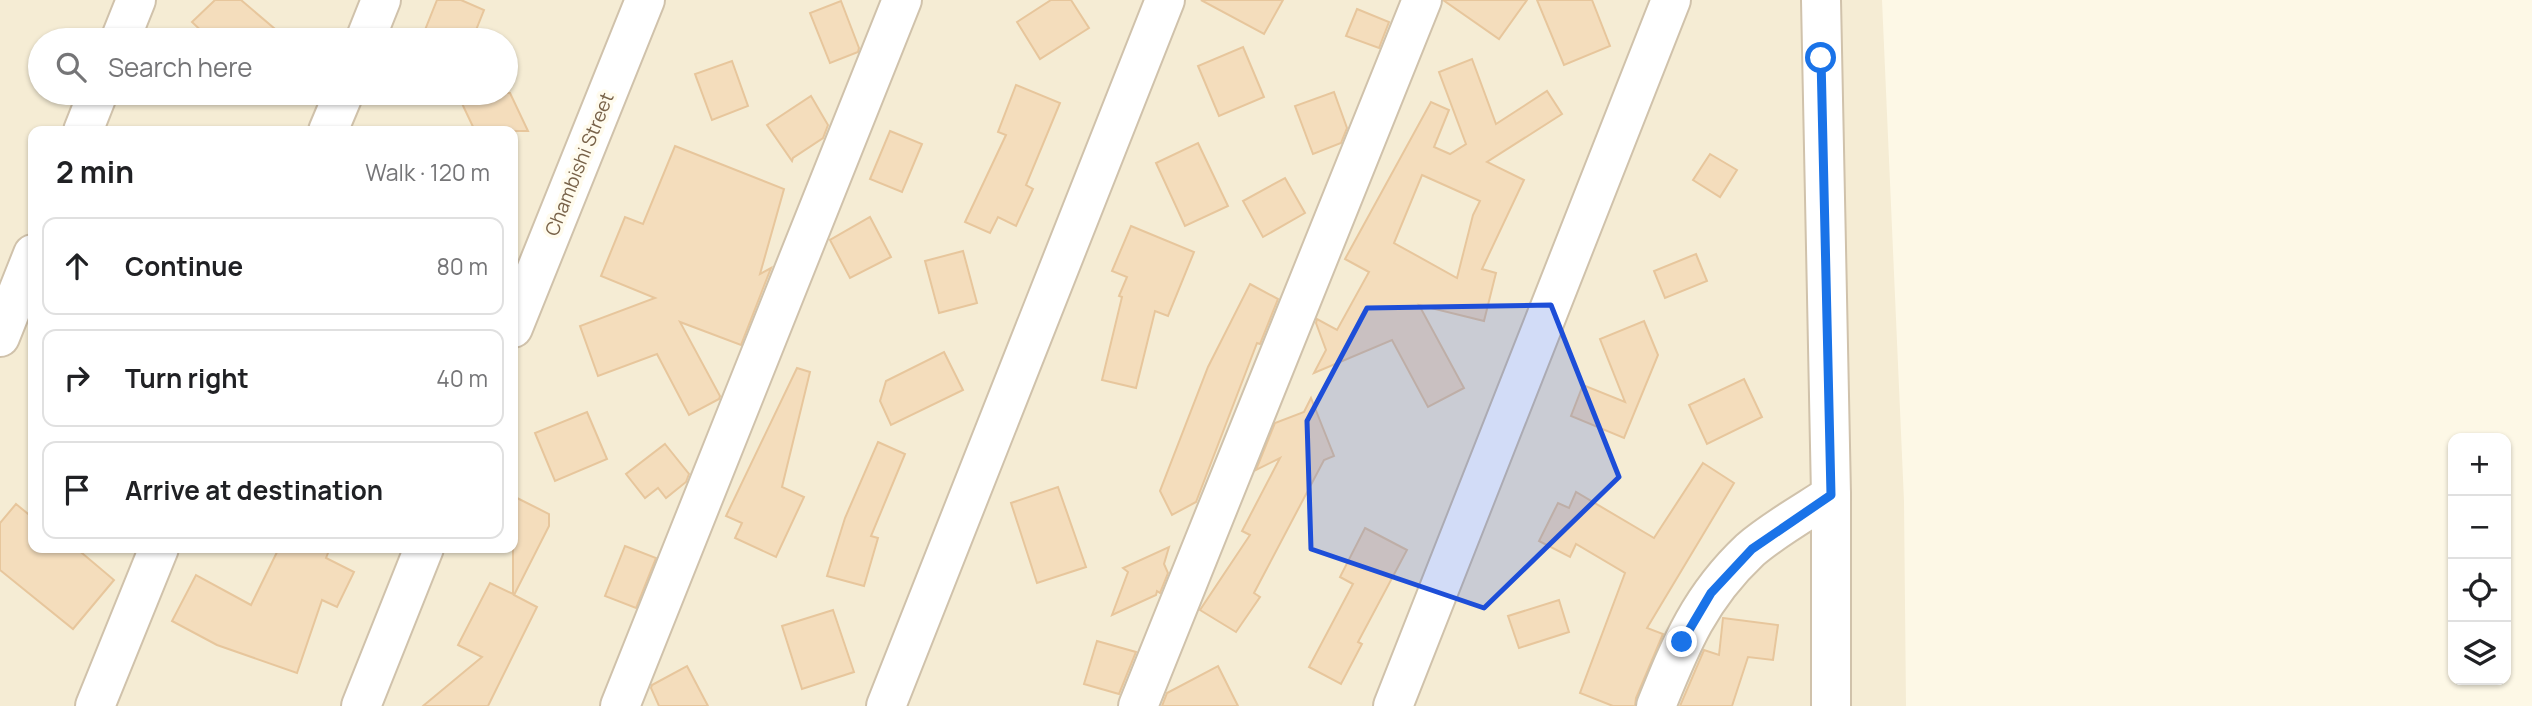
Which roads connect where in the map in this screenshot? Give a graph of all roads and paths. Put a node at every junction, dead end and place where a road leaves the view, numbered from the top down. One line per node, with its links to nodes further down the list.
1 (136, 0): 9 (street)
2 (381, 0): 10 (street)
3 (645, 0): 16 (street, Chambishi Street)
4 (902, 0): 23 (street)
5 (1165, 0): 24 (street)
6 (1422, 0): 25 (street)
7 (1671, 0): 26 (street)
8 (1821, 0): 18 (street)
9 (125, 28)
10 (370, 28)
11 (93, 105): 13 (street)
12 (339, 105): 14 (street)
13 (85, 126)
14 (330, 126)
15 (28, 267): 17 (street)
16 (518, 316)
17 (0, 337)
18 (1831, 495): 27 (street); 28 (street)
19 (157, 553): 21 (street)
20 (422, 553): 22 (street)
21 (94, 706)
22 (361, 706)
23 (620, 706)
24 (887, 706)
25 (1138, 706)
26 (1393, 706)
27 (1656, 706)
28 (1831, 706)

